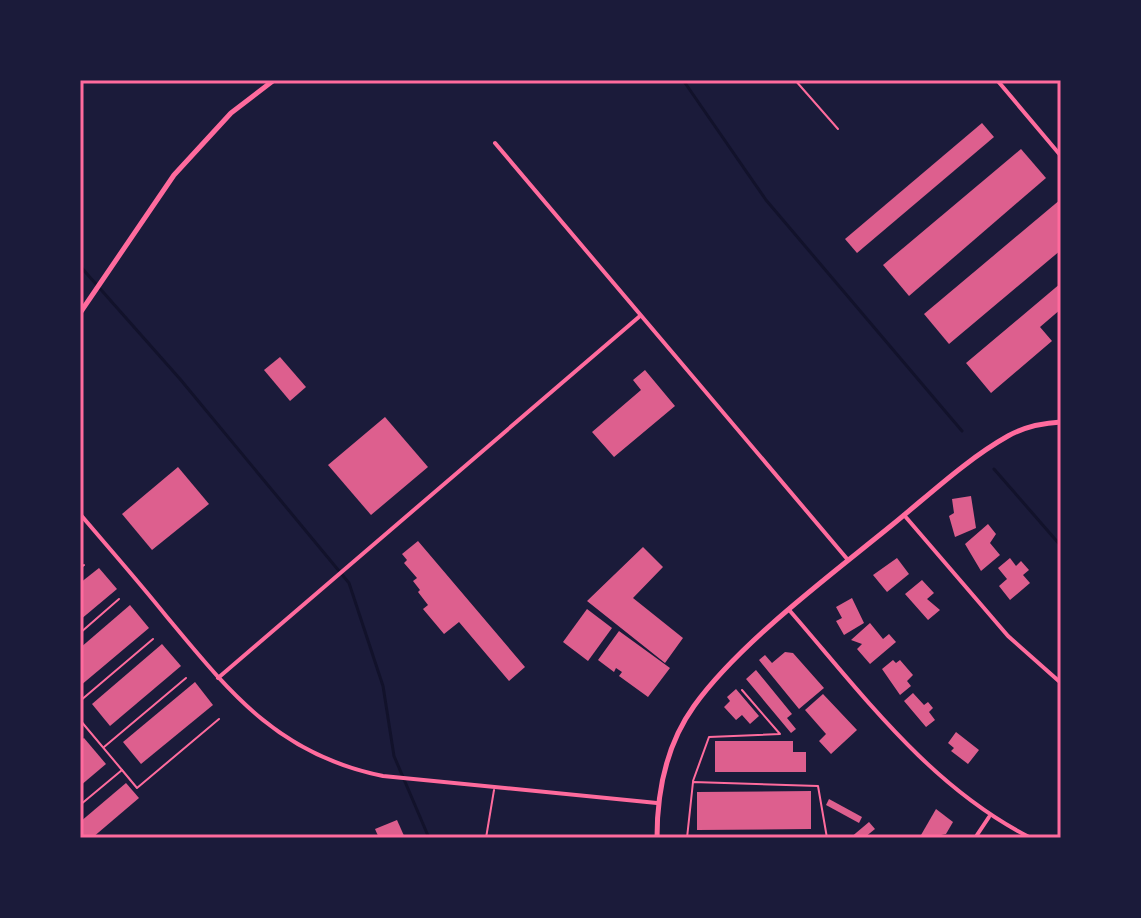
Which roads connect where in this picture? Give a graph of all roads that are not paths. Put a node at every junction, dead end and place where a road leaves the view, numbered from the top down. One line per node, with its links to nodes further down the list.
1 (274, 80): 7 (street)
2 (795, 80): 4 (lane)
3 (997, 80): 6 (street)
4 (838, 129)
5 (495, 143): 8 (street)
6 (1061, 156)
7 (80, 313)
8 (640, 316): 12 (street); 20 (street)
9 (1061, 422): 11 (street)
10 (80, 514): 20 (street)
11 (904, 515): 12 (street); 21 (street)
12 (848, 561): 16 (street)
13 (84, 565): 14 (lane)
14 (80, 568)
15 (119, 599): 17 (lane)
16 (790, 611): 32 (street); 34 (street)
17 (80, 633)
18 (153, 639): 23 (lane)
19 (186, 678): 28 (lane)
20 (218, 678): 31 (street)
21 (1061, 683)
22 (742, 690): 30 (lane)
23 (80, 701)
24 (219, 719): 29 (lane)
25 (80, 720): 26 (lane)
26 (84, 725): 27 (lane); 28 (lane)
27 (80, 728)
28 (104, 748): 29 (lane)
29 (122, 770): 33 (lane)
30 (693, 782): 37 (lane); 38 (lane)
31 (495, 785): 32 (street); 35 (lane)
32 (657, 803): 36 (street)
33 (80, 805)
34 (989, 817): 39 (street); 40 (street)
35 (486, 838)
36 (657, 838)
37 (687, 838)
38 (827, 838)
39 (975, 838)
40 (1031, 838)

